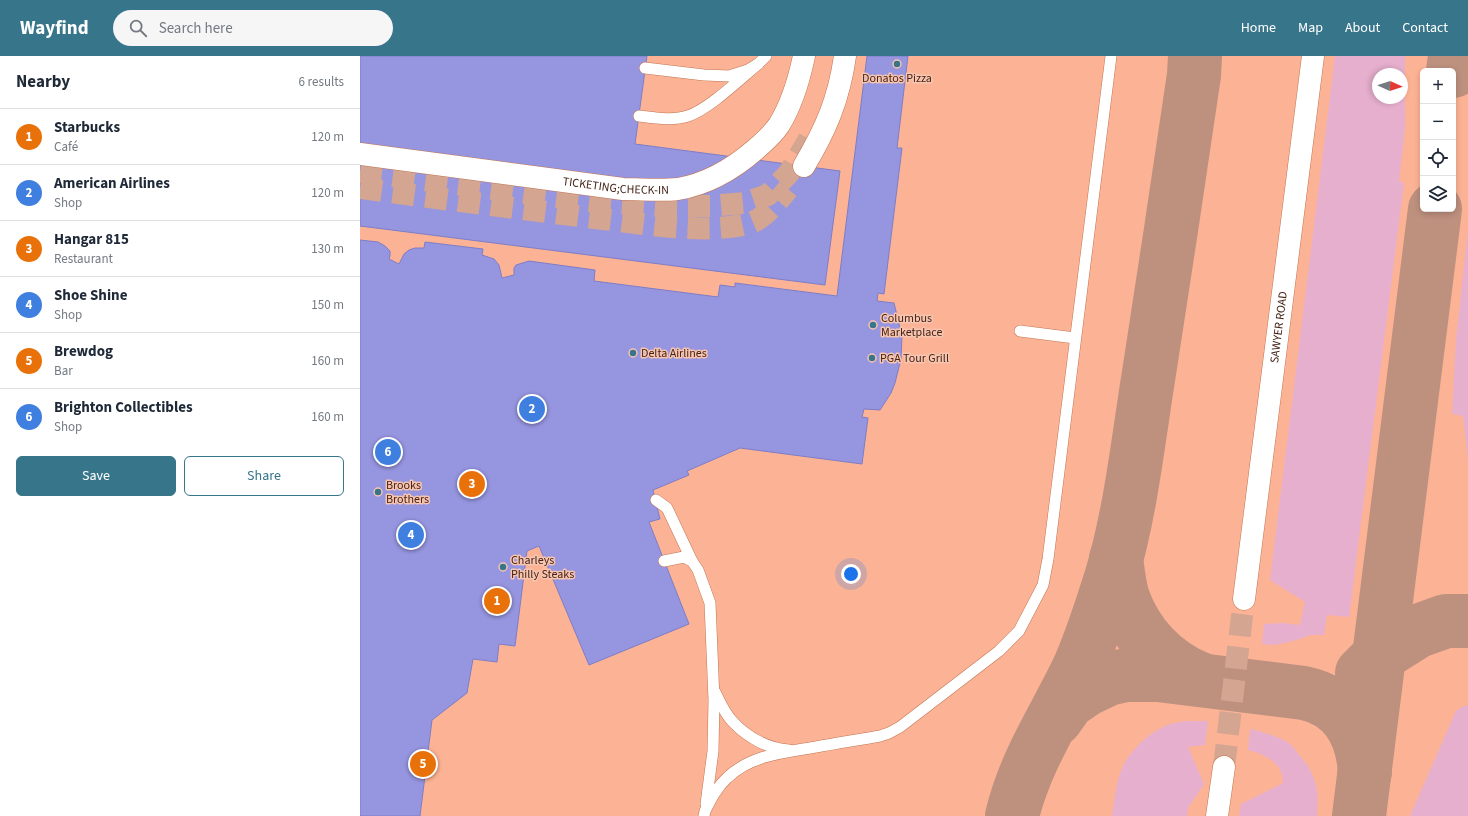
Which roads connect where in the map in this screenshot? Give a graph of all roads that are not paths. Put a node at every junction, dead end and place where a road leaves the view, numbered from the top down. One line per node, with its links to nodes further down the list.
1 (766, 56): 6 (lane)
2 (804, 56): 9 (main road, TICKETING;CHECK-IN)
3 (845, 56): 10 (main road)
4 (1111, 56): 12 (lane)
5 (1313, 56): 16 (main road, SAWYER ROAD)
6 (758, 64): 7 (lane); 8 (lane)
7 (645, 68)
8 (639, 116)
9 (360, 154)
10 (804, 166)
11 (1020, 331): 12 (lane)
12 (1075, 338): 18 (lane)
13 (656, 500): 15 (lane)
14 (664, 561): 15 (lane)
15 (692, 561): 17 (lane)
16 (1244, 599)
17 (712, 687): 18 (lane); 20 (lane)
18 (799, 750): 20 (lane)
19 (1224, 767): 21 (main road)
20 (704, 814)
21 (1217, 816)

